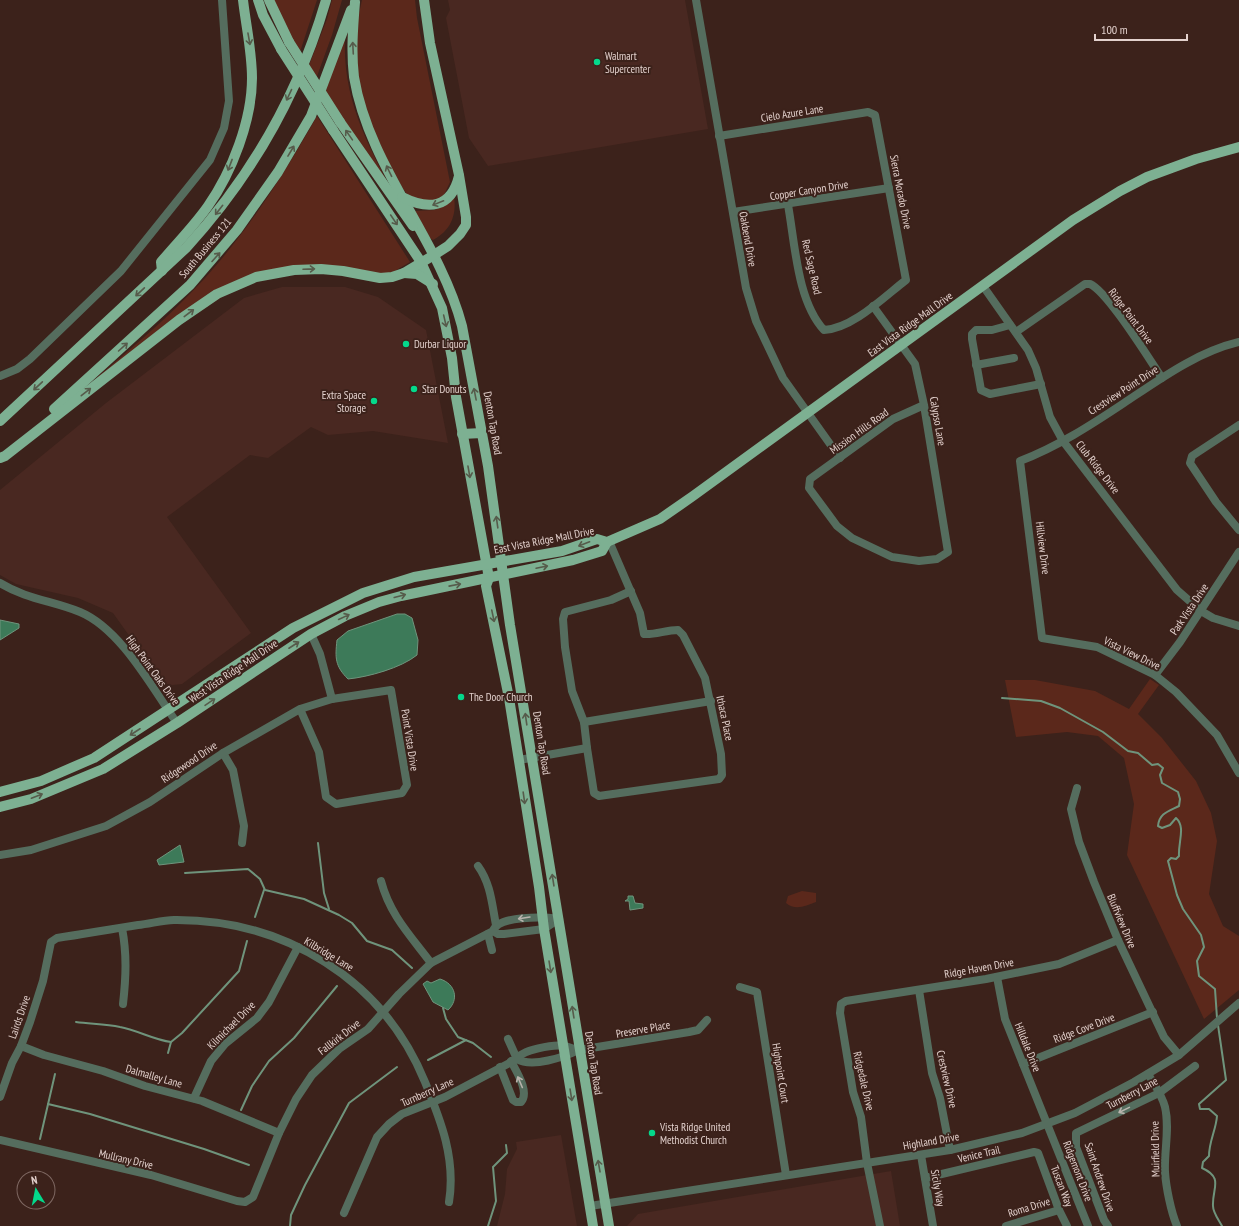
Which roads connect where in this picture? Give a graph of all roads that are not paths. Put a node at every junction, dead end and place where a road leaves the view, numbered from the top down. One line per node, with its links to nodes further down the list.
1 (222, 0): 33 (street)
2 (243, 0): 22 (main road, one-way to 22)
3 (258, 0): 20 (main road, one-way to 20, bridge)
4 (269, 0): 17 (main road, one-way to 4, bridge)
5 (326, 0): 22 (main road, South Business 121, one-way to 22)
6 (424, 0): 12 (main road)
7 (696, 0): 10 (street, Oakbend Drive)
8 (355, 1): 14 (main road, one-way to 8); 43 (main road, South Business 121, one-way to 8)
9 (868, 112): 10 (street, Cielo Azure Lane); 13 (street, Sierra Morado Drive)
10 (719, 136): 16 (street, Oakbend Drive)
11 (1239, 147): 25 (main road, East Vista Ridge Mall Drive)
12 (459, 174): 14 (main road, one-way to 14); 18 (main road)
13 (889, 188): 15 (street, Copper Canyon Drive); 26 (street, Sierra Morado Drive)
14 (402, 197): 17 (main road)
15 (788, 205): 16 (street, Copper Canyon Drive); 26 (street, Red Sage Road)
16 (733, 212): 37 (street, Oakbend Drive)
17 (422, 235): 19 (main road, Denton Tap Road)
18 (454, 240): 19 (main road); 21 (main road)
19 (434, 255): 20 (main road); 21 (main road, Denton Tap Road)
20 (421, 262): 23 (main road); 24 (main road)
21 (442, 268): 40 (main road, Denton Tap Road, one-way to 21)
22 (162, 271): 38 (main road, South Business 121, one-way to 38)
23 (404, 273): 24 (main road); 43 (main road, one-way to 23)
24 (433, 284): 41 (main road, one-way to 41)
25 (983, 286): 27 (street, Club Ridge Drive); 30 (main road, East Vista Ridge Mall Drive)
26 (873, 306): 30 (street, Calypso Lane)
27 (1010, 325): 28 (street, Club Ridge Drive); 32 (street)
28 (1016, 332): 34 (street, Ridge Point Drive); 35 (street, Club Ridge Drive)
29 (1239, 342): 34 (street, Crestview Point Drive)
30 (903, 345): 36 (street, Calypso Lane); 37 (main road, East Vista Ridge Mall Drive)
31 (1014, 358): 32 (street)
32 (976, 364): 35 (street)
33 (0, 376)
34 (1162, 378): 42 (street, Crestview Point Drive)
35 (1041, 384): 42 (street, Club Ridge Drive)
36 (924, 405): 44 (street, Mission Hills Road); 46 (street, Calypso Lane)
37 (808, 414): 44 (street, Oakbend Drive); 48 (main road, East Vista Ridge Mall Drive)
38 (0, 421)
39 (1239, 425): 47 (street)
40 (482, 433): 41 (main road); 50 (main road, Denton Tap Road, one-way to 40)
41 (462, 434): 51 (main road, one-way to 51)
42 (1063, 441): 45 (street, Crestview Point Drive); 56 (street, Club Ridge Drive)
43 (0, 458)
44 (840, 458): 46 (street, Mission Hills Road)
45 (1020, 461): 60 (street, Hillview Drive)
46 (810, 479)
47 (1239, 530)
48 (608, 542): 50 (main road, East Vista Ridge Mall Drive, one-way to 50); 52 (main road, East Vista Ridge Mall Drive, one-way to 48); 55 (street, Ithaca Place)
49 (1239, 552): 56 (street, Park Vista Drive)
50 (502, 560): 51 (main road, East Vista Ridge Mall Drive); 52 (main road, Denton Tap Road)
51 (486, 564): 53 (main road); 57 (main road, West Vista Ridge Mall Drive)
52 (504, 575): 53 (main road, East Vista Ridge Mall Drive); 71 (main road, Denton Tap Road, one-way to 52)
53 (489, 578): 59 (main road, West Vista Ridge Mall Drive, one-way to 53); 72 (main road, one-way to 72)
54 (0, 583): 66 (street, High Point Oaks Drive)
55 (631, 591): 64 (street, Ithaca Place); 67 (street)
56 (1201, 611): 58 (street, Club Ridge Drive); 61 (street, Park Vista Drive)
57 (310, 618): 59 (main road); 66 (main road, West Vista Ridge Mall Drive)
58 (1239, 626)
59 (311, 634): 63 (street); 68 (main road, West Vista Ridge Mall Drive, one-way to 59)
60 (1042, 638): 61 (street, Vista View Drive)
61 (1156, 676): 73 (street, Vista View Drive)
62 (391, 690): 63 (street, Ridgewood Drive); 65 (street, Point Vista Drive)
63 (332, 699): 65 (street, Ridgewood Drive)
64 (711, 701): 67 (street); 69 (street, Ithaca Place)
65 (300, 709): 70 (street, Ridgewood Drive)
66 (168, 711): 68 (street, High Point Oaks Drive); 75 (main road, West Vista Ridge Mall Drive, one-way to 75)
67 (584, 722): 69 (street)
68 (177, 724): 76 (main road, West Vista Ridge Mall Drive, one-way to 68)
69 (587, 748): 71 (street)
70 (223, 753): 77 (street); 78 (street, Ridgewood Drive)
71 (531, 758): 72 (street); 82 (main road, Denton Tap Road, one-way to 71)
72 (519, 760): 81 (main road, one-way to 81)
73 (1238, 770)
74 (1077, 788): 86 (street, Bluffview Drive)
75 (0, 792)
76 (0, 807)
77 (242, 843)
78 (0, 855)
79 (478, 866): 85 (street)
80 (381, 881): 90 (street)
81 (542, 916): 82 (street, Fallkirk Drive); 84 (main road); 85 (street, Fallkirk Drive, one-way to 85)
82 (559, 919): 84 (street); 103 (main road, Denton Tap Road, one-way to 82)
83 (122, 928): 87 (street, Kilbridge Lane); 88 (street, Kilbridge Lane); 95 (street)
84 (544, 929): 85 (street); 101 (main road, one-way to 101)
85 (492, 930): 89 (street); 90 (street, Fallkirk Drive)
86 (1118, 940): 91 (street, Ridge Haven Drive); 97 (street, Bluffview Drive)
87 (51, 942): 102 (street, Lairds Drive)
88 (298, 947): 98 (street, Kilbridge Lane); 113 (street, Kilmichael Drive)
89 (492, 950)
90 (431, 963): 98 (street, Fallkirk Drive)
91 (997, 977): 93 (street, Ridge Haven Drive); 107 (street, Hilldale Drive)
92 (740, 987): 123 (street, Highpoint Court)
93 (919, 990): 96 (street, Ridge Haven Drive); 119 (street, Crestview Drive)
94 (1239, 1003): 104 (street, Highland Drive)
95 (123, 1004)
96 (841, 1004): 122 (street, Ridgedale Drive)
97 (1153, 1012): 104 (street, Bluffview Drive); 107 (street, Ridge Cove Drive)
98 (383, 1013): 114 (street, Kilbridge Lane); 116 (street, Fallkirk Drive)
99 (707, 1020): 103 (street, Preserve Place)
100 (508, 1039): 106 (street)
101 (563, 1045): 103 (street, Turnberry Lane); 105 (main road); 106 (street, Turnberry Lane)
102 (21, 1046): 112 (street, Lairds Drive); 113 (street, Dalmalley Lane)
103 (579, 1050): 105 (street); 127 (main road, Denton Tap Road, one-way to 103)
104 (1178, 1055): 110 (street, Highland Drive)
105 (565, 1057): 106 (street); 128 (main road, one-way to 128)
106 (514, 1060): 109 (street, Turnberry Lane); 109 (street, one-way to 106)
107 (1023, 1064): 115 (street, Hilldale Drive)
108 (1195, 1066): 111 (street, Turnberry Lane)
109 (500, 1067): 114 (street, Turnberry Lane)
110 (1148, 1074): 111 (street, Muirfield Drive); 115 (street, Highland Drive)
111 (1159, 1093): 117 (street, Turnberry Lane, one-way to 117); 139 (street, Muirfield Drive)
112 (0, 1097)
113 (194, 1098): 116 (street, Dalmalley Lane)
114 (433, 1102): 126 (street, Kilbridge Lane); 130 (street, Turnberry Lane)
115 (1048, 1123): 119 (street, Highland Drive); 137 (street, Ridgemont Drive)
116 (279, 1133): 125 (street, Fallkirk Drive)
117 (1076, 1133): 138 (street, Saint Andrew Drive)
118 (0, 1140): 125 (street, Mullrany Drive)
119 (950, 1150): 121 (street, Highland Drive)
120 (1038, 1153): 124 (street, Venice Trail); 129 (street, Tuscan Way)
121 (921, 1154): 122 (street, Highland Drive); 124 (street, Sicily Way)
122 (867, 1163): 123 (street, Highland Drive); 133 (street, Ridgedale Drive)
123 (786, 1175): 127 (street, Highland Drive)
124 (925, 1178): 134 (street, Sicily Way)
125 (245, 1202)
126 (449, 1202)
127 (605, 1204): 128 (street, Highland Drive); 131 (main road, Denton Tap Road)
128 (590, 1206): 132 (main road)
129 (1059, 1210): 135 (street, Roma Drive); 136 (street, Tuscan Way)
130 (344, 1213)
131 (608, 1221)
132 (593, 1226)
133 (880, 1226)
134 (933, 1226)
135 (1006, 1226)
136 (1067, 1226)
137 (1088, 1226)
138 (1108, 1226)
139 (1177, 1226)

